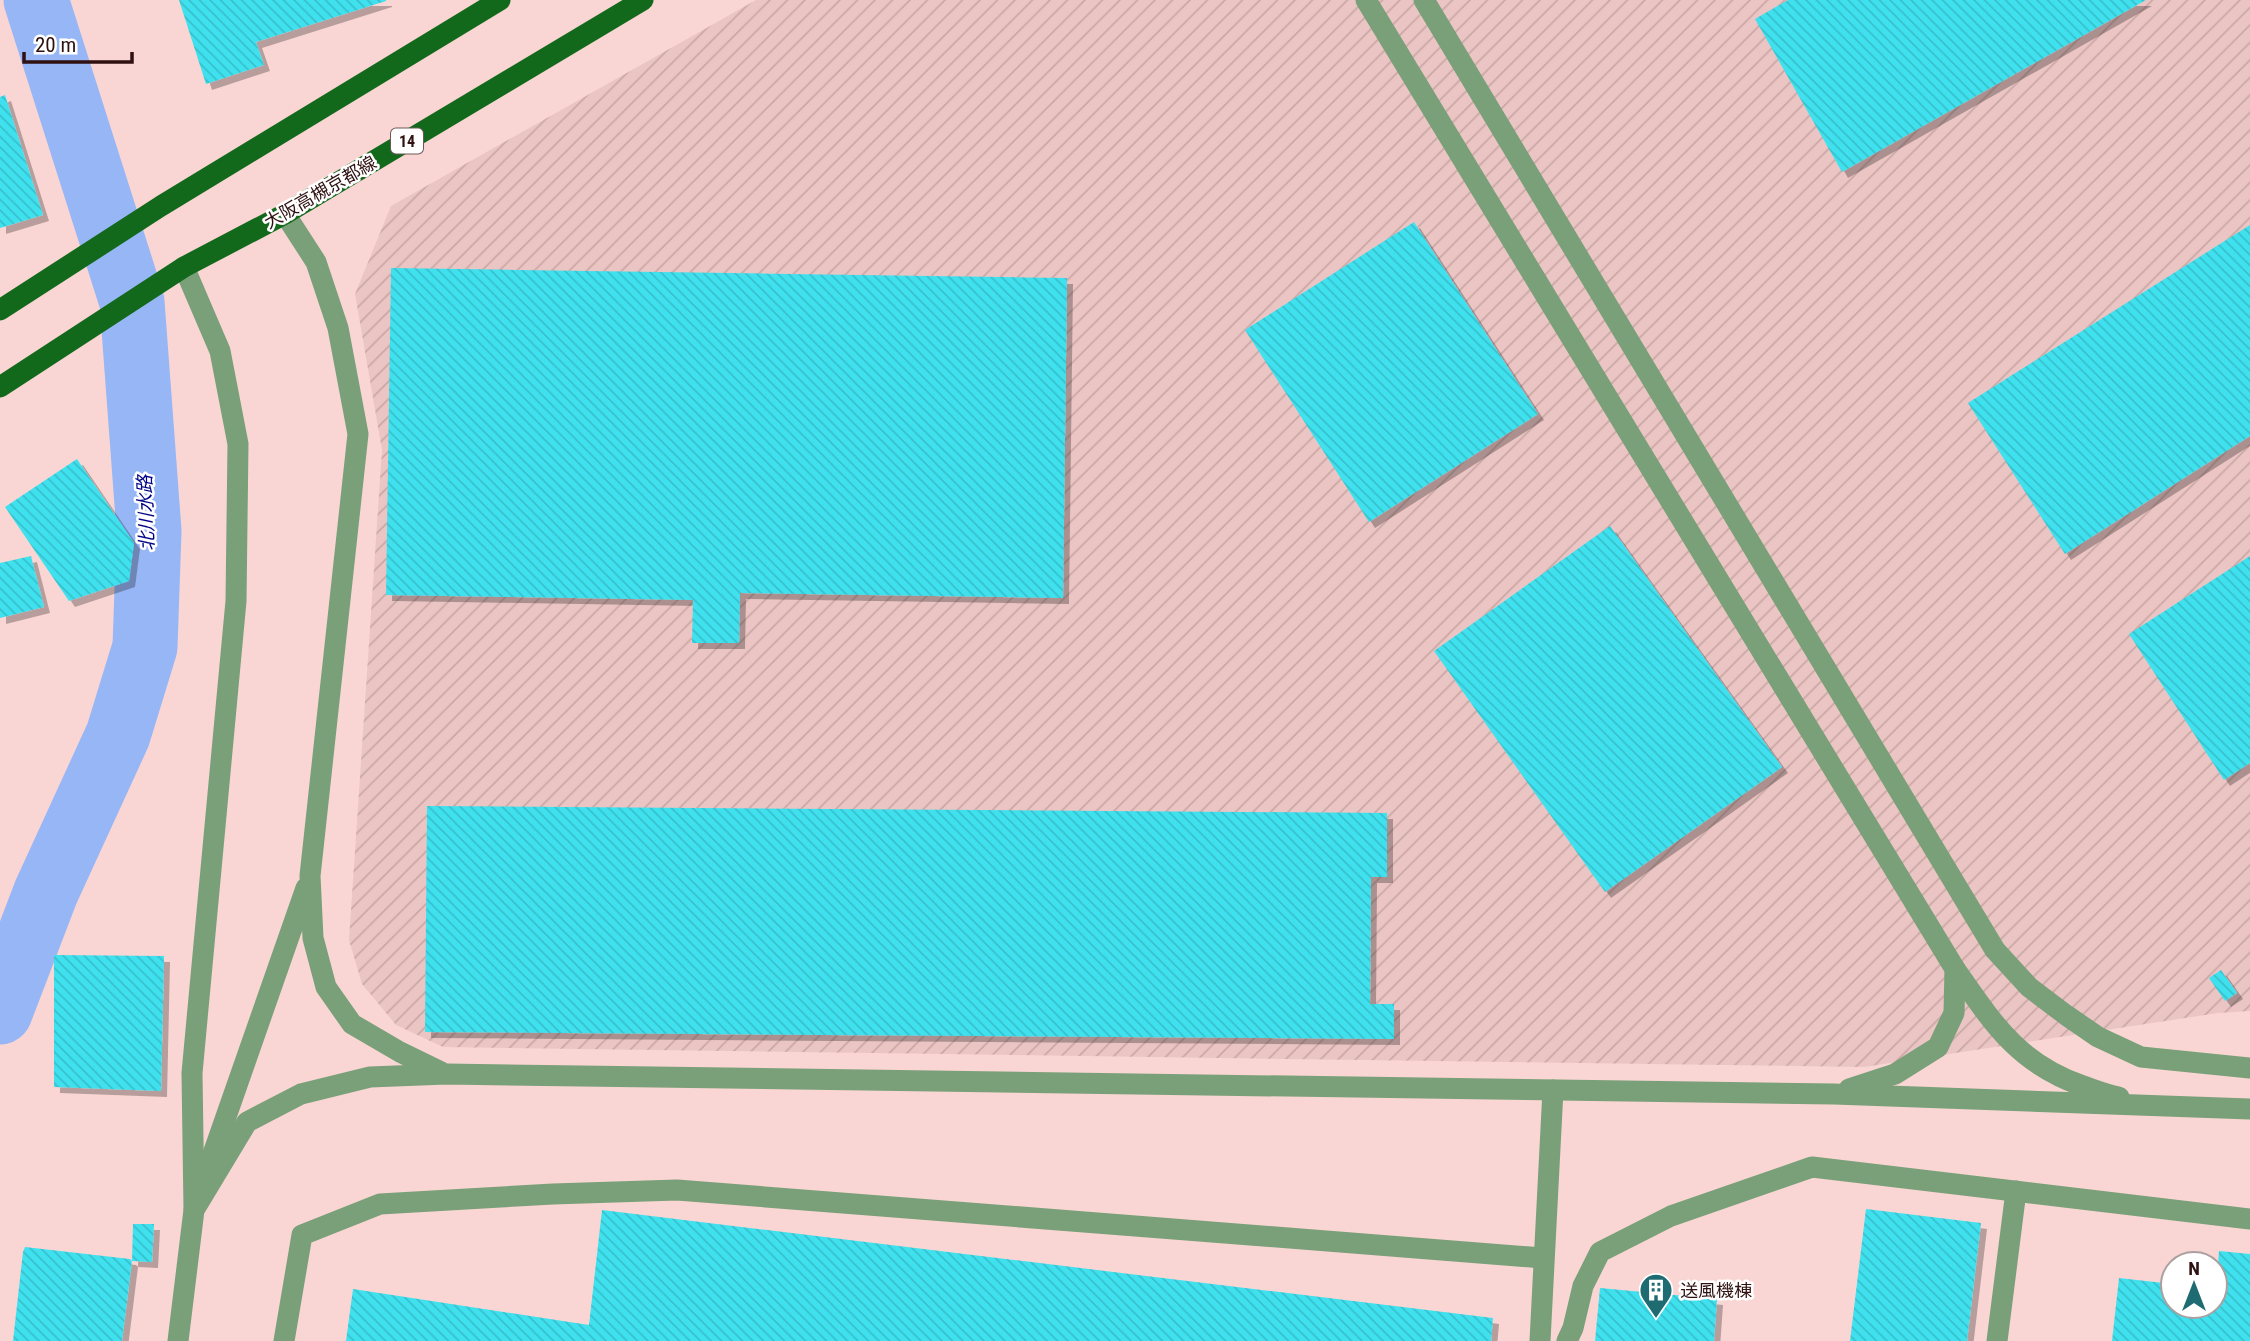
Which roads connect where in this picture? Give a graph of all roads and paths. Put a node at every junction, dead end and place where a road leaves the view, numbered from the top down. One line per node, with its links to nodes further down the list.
1 (500, 0): 7 (main road)
2 (643, 0): 5 (main road, 大阪高槻京都線 / 14)
3 (1366, 0): 10 (street)
4 (1424, 0): 11 (street)
5 (285, 214): 6 (main road, 大阪高槻京都線 / 14); 9 (street)
6 (175, 273): 8 (main road, 大阪高槻京都線 / 14); 17 (street)
7 (0, 310)
8 (0, 387)
9 (310, 876): 12 (street); 17 (street)
10 (1955, 969): 14 (street); 15 (street)
11 (2250, 1068)
12 (446, 1074): 13 (street); 17 (street)
13 (1553, 1090): 14 (street); 19 (street)
14 (1834, 1094): 15 (street)
15 (2250, 1108)
16 (2016, 1191): 18 (street); 23 (street); 24 (street)
17 (194, 1210): 20 (street)
18 (2250, 1219)
19 (1543, 1258): 21 (street); 22 (street)
20 (178, 1341)
21 (284, 1341)
22 (1540, 1341)
23 (1567, 1341)
24 (1997, 1341)

